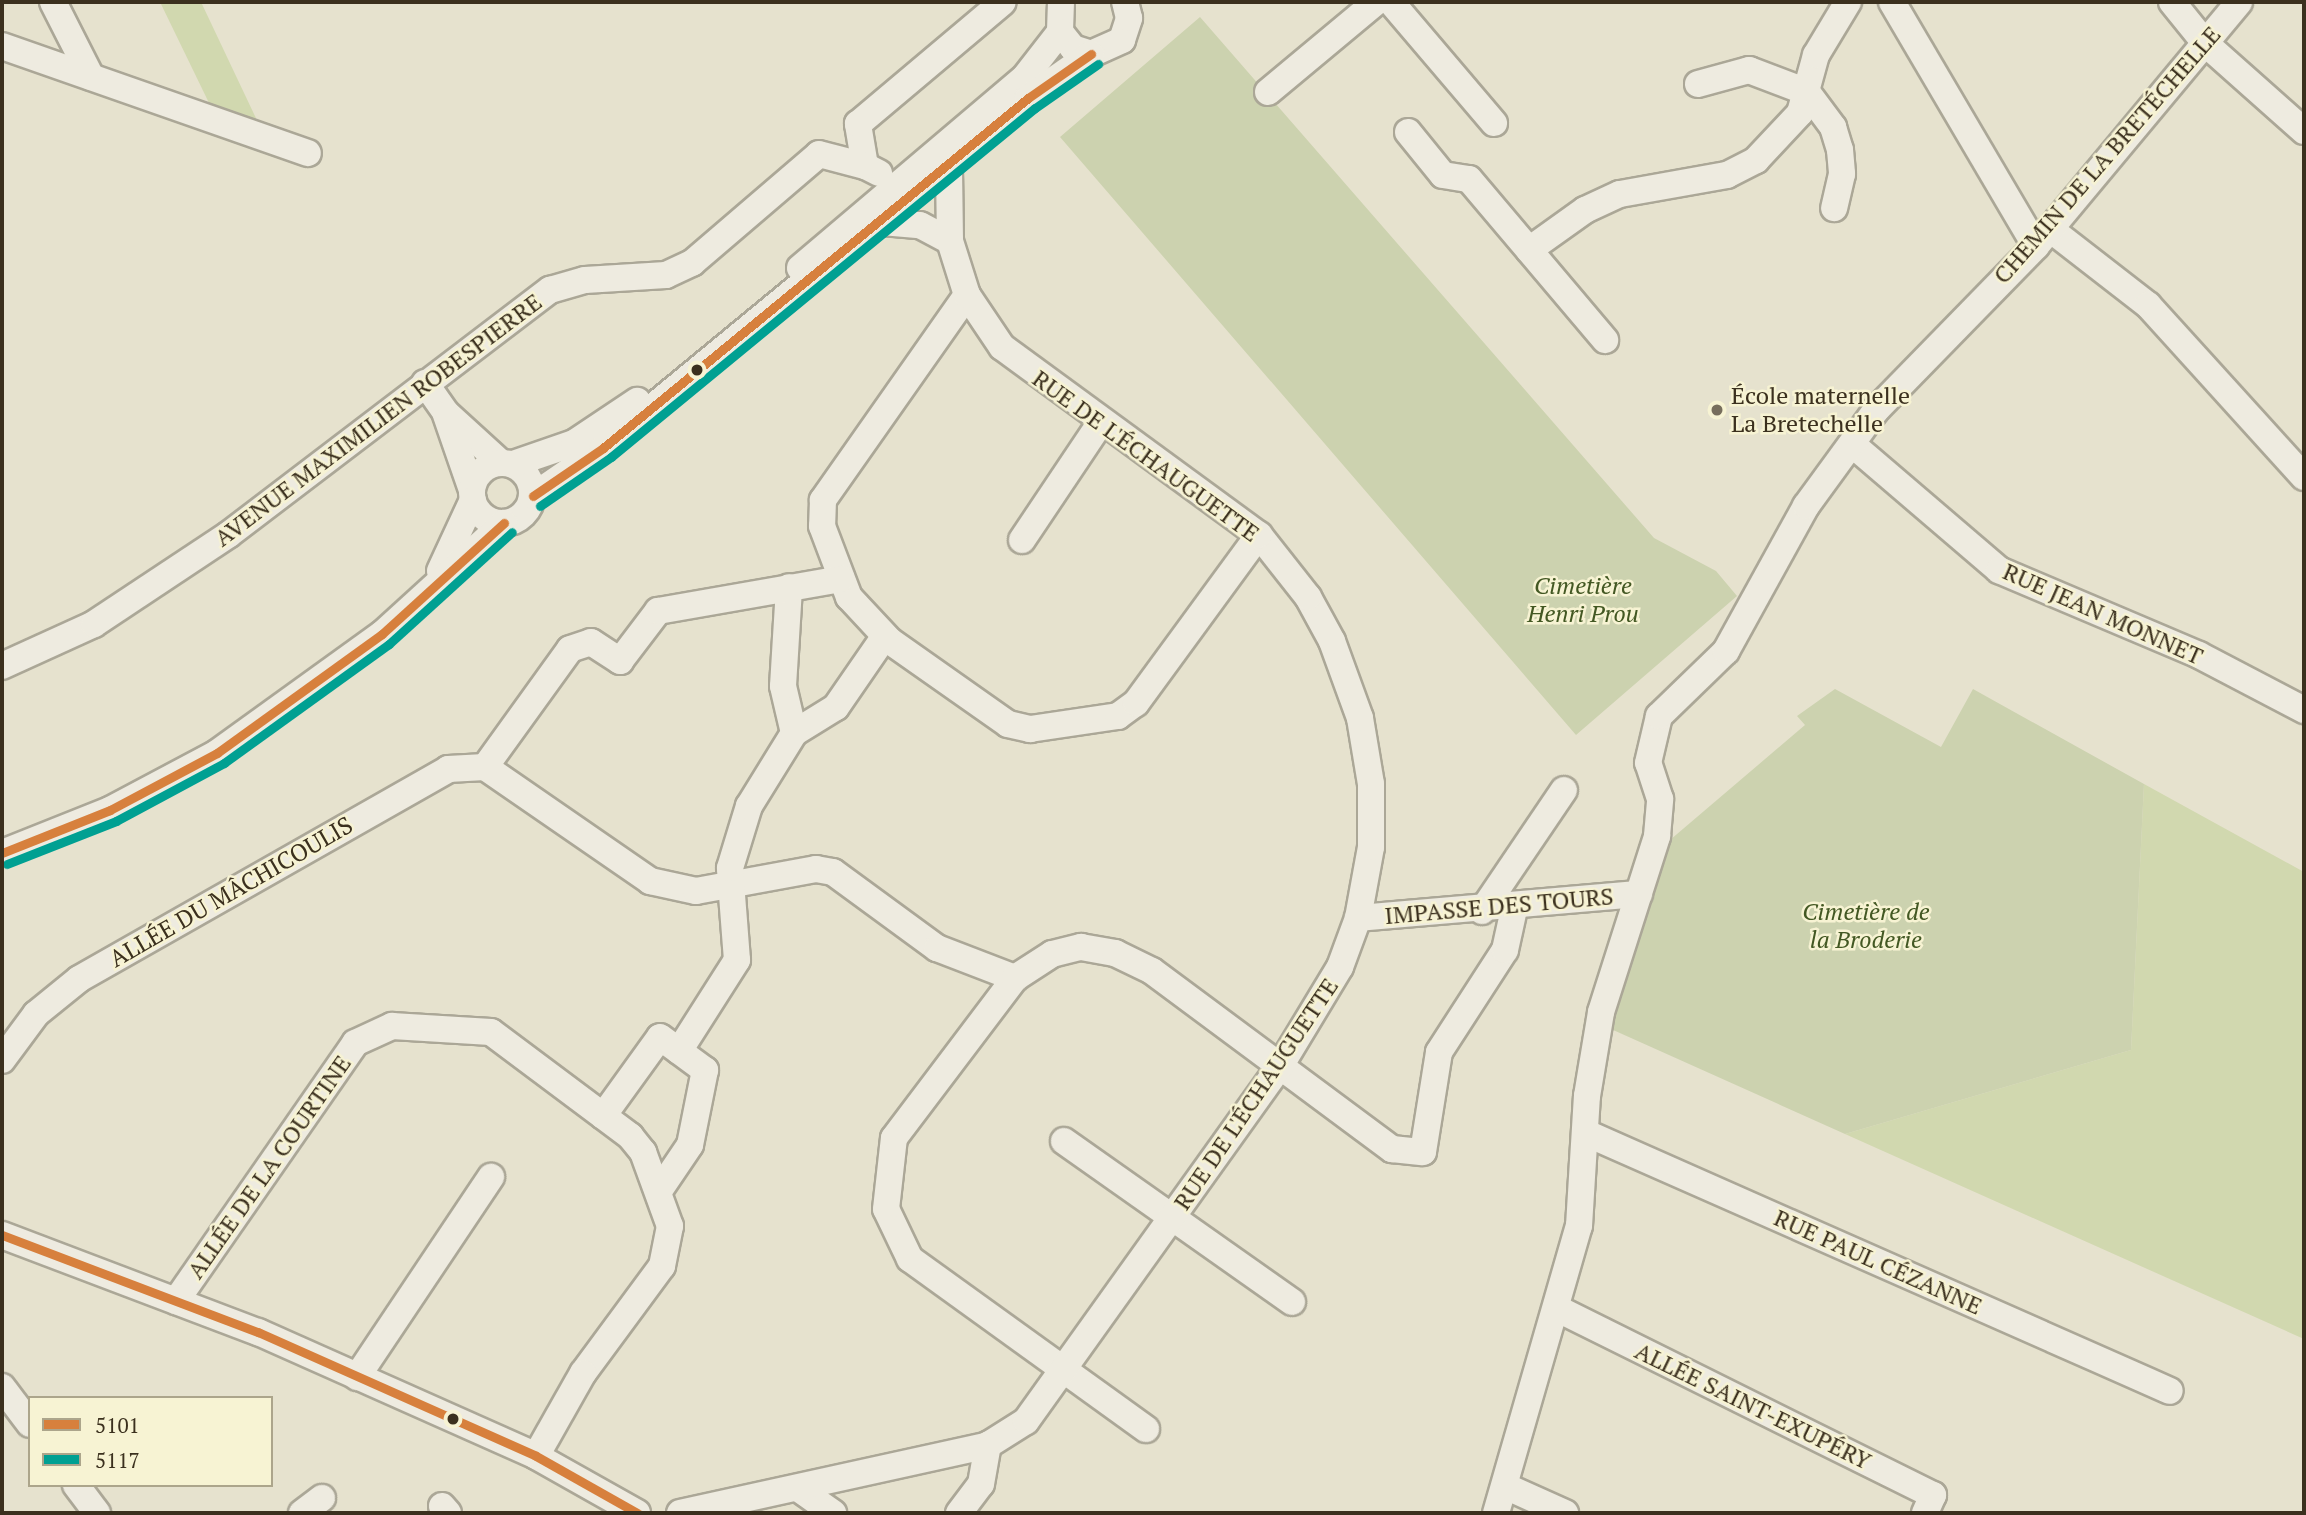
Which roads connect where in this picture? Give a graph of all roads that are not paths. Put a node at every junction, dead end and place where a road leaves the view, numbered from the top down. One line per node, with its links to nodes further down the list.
1 (53, 2): 14 (street)
2 (1003, 2): 22 (street)
3 (1376, 2): 16 (street)
4 (1391, 2): 18 (street)
5 (1848, 2): 17 (street)
6 (1892, 2): 27 (street)
7 (2172, 2): 11 (street)
8 (2238, 2): 11 (street, CHEMIN DE LA BRETÉCHELLE)
9 (1134, 7): 13 (street)
10 (1057, 12): 13 (street); 24 (street)
11 (2206, 44): 19 (street); 27 (street, CHEMIN DE LA BRETÉCHELLE)
12 (2, 46): 14 (street)
13 (1091, 54): 23 (street)
14 (90, 77): 21 (street)
15 (1698, 84): 17 (street)
16 (1268, 92)
17 (1807, 92): 25 (street); 29 (street)
18 (1494, 123)
19 (2304, 131)
20 (1408, 132): 29 (street)
21 (308, 153)
22 (865, 166): 24 (street, AVENUE MAXIMILIEN ROBESPIERRE); 32 (street, AVENUE MAXIMILIEN ROBESPIERRE)
23 (950, 166): 26 (street); 28 (street, RUE DE L'ÉCHAUGUETTE)
24 (899, 183): 36 (street)
25 (1834, 208)
26 (882, 222): 28 (street); 39 (street)
27 (2043, 237): 35 (street, CHEMIN DE LA BRETÉCHELLE); 37 (street)
28 (950, 241): 30 (street, RUE DE L'ÉCHAUGUETTE)
29 (1530, 250): 31 (street)
30 (967, 295): 34 (street, RUE DE L'ÉCHAUGUETTE); 43 (street)
31 (1605, 340)
32 (425, 383): 33 (street); 47 (street, AVENUE MAXIMILIEN ROBESPIERRE)
33 (446, 413): 36 (street); 38 (street)
34 (1101, 422): 41 (street, RUE DE L'ÉCHAUGUETTE); 42 (street)
35 (1852, 444): 48 (street, RUE JEAN MONNET); 54 (street, CHEMIN DE LA BRETÉCHELLE)
36 (507, 463): 38 (street); 39 (street)
37 (2304, 477)
38 (473, 495): 40 (street); 45 (street)
39 (533, 496): 40 (street)
40 (504, 523): 45 (street)
41 (1259, 535): 46 (street); 57 (street, RUE DE L'ÉCHAUGUETTE)
42 (1022, 540)
43 (841, 579): 44 (street); 46 (street)
44 (789, 587): 49 (street); 50 (street)
45 (425, 596): 52 (street)
46 (885, 636): 49 (street)
47 (2, 666)
48 (2304, 710)
49 (793, 733): 53 (street)
50 (485, 767): 53 (street); 60 (street, ALLÉE DU MÂCHICOULIS)
51 (1564, 790): 56 (street)
52 (2, 853)
53 (730, 883): 58 (street); 59 (street)
54 (1639, 894): 55 (street, IMPASSE DES TOURS); 63 (street, CHEMIN DE LA BRETÉCHELLE)
55 (1514, 909): 56 (street, IMPASSE DES TOURS); 61 (street)
56 (1482, 911): 57 (street, IMPASSE DES TOURS)
57 (1358, 918): 61 (street, RUE DE L'ÉCHAUGUETTE)
58 (1015, 978): 61 (street); 72 (street)
59 (679, 1051): 62 (street); 66 (street)
60 (2, 1060)
61 (1279, 1068): 67 (street, RUE DE L'ÉCHAUGUETTE)
62 (603, 1116): 66 (street, ALLÉE DE LA COURTINE); 69 (street, ALLÉE DE LA COURTINE)
63 (1586, 1133): 71 (street, CHEMIN DE LA BRETÉCHELLE); 75 (street, RUE PAUL CÉZANNE)
64 (1064, 1141): 67 (street)
65 (491, 1177): 73 (street)
66 (659, 1191): 79 (street, ALLÉE DE LA COURTINE)
67 (1173, 1218): 70 (street); 72 (street, RUE DE L'ÉCHAUGUETTE)
68 (2, 1235): 69 (street)
69 (176, 1301): 73 (street)
70 (1292, 1302)
71 (1556, 1308): 80 (street, CHEMIN DE LA BRETÉCHELLE); 90 (street, ALLÉE SAINT-EXUPÉRY)
72 (1064, 1370): 77 (street); 78 (street, RUE DE L'ÉCHAUGUETTE)
73 (357, 1377): 79 (street)
74 (2, 1387): 76 (street)
75 (2170, 1391)
76 (28, 1421)
77 (1146, 1429)
78 (988, 1445): 82 (street, RUE DE L'ÉCHAUGUETTE); 87 (street)
79 (536, 1456): 84 (street)
80 (1505, 1486): 88 (street, CHEMIN DE LA BRETÉCHELLE); 89 (street)
81 (78, 1487): 83 (street)
82 (799, 1489): 85 (street, RUE DE L'ÉCHAUGUETTE); 86 (street)
83 (97, 1513)
84 (637, 1513)
85 (680, 1513)
86 (833, 1513)
87 (960, 1513)
88 (1496, 1513)
89 (1565, 1513)
90 (1925, 1513)

